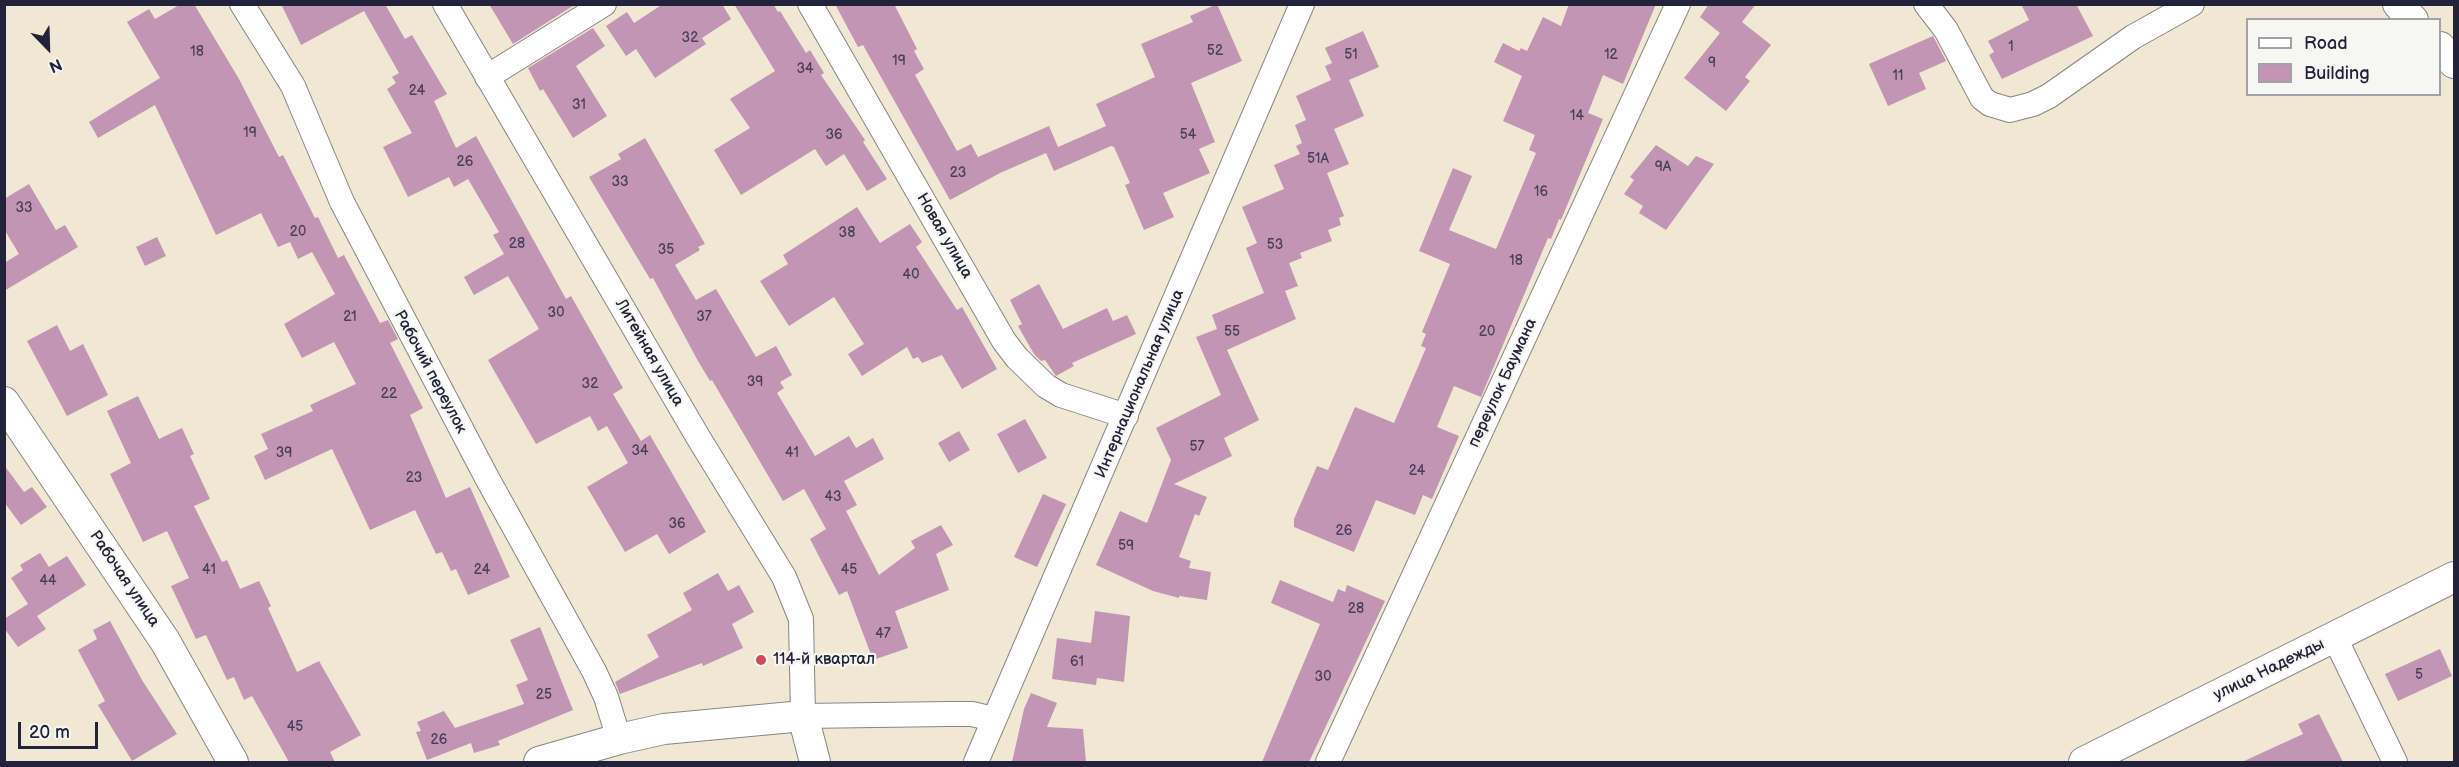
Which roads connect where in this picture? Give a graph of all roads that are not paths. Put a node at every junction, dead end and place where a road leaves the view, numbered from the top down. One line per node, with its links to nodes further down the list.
1 (242, 4): 20 (street, Рабочий переулок)
2 (445, 4): 13 (street, Литейная улица)
3 (604, 4): 13 (street)
4 (810, 4): 15 (street, Новая улица)
5 (1302, 4): 15 (street, Интернациональная улица)
6 (1678, 4): 25 (street, переулок Баумана)
7 (1926, 4): 8 (street)
8 (2192, 4)
9 (2398, 4): 10 (street)
10 (2411, 18)
11 (2441, 49): 12 (street)
12 (2454, 63)
13 (487, 77): 18 (street, Литейная улица)
14 (4, 402): 21 (street, Рабочая улица)
15 (1126, 416): 19 (street, Интернациональная улица)
16 (2454, 577): 17 (street, улица Надежды)
17 (2335, 638): 26 (street, улица Надежды); 27 (street)
18 (802, 716): 19 (street); 20 (street); 23 (street)
19 (993, 719): 24 (street, Интернациональная улица)
20 (619, 739): 22 (street)
21 (234, 762)
22 (539, 762)
23 (815, 762)
24 (976, 762)
25 (1328, 762)
26 (2084, 762)
27 (2395, 762)

